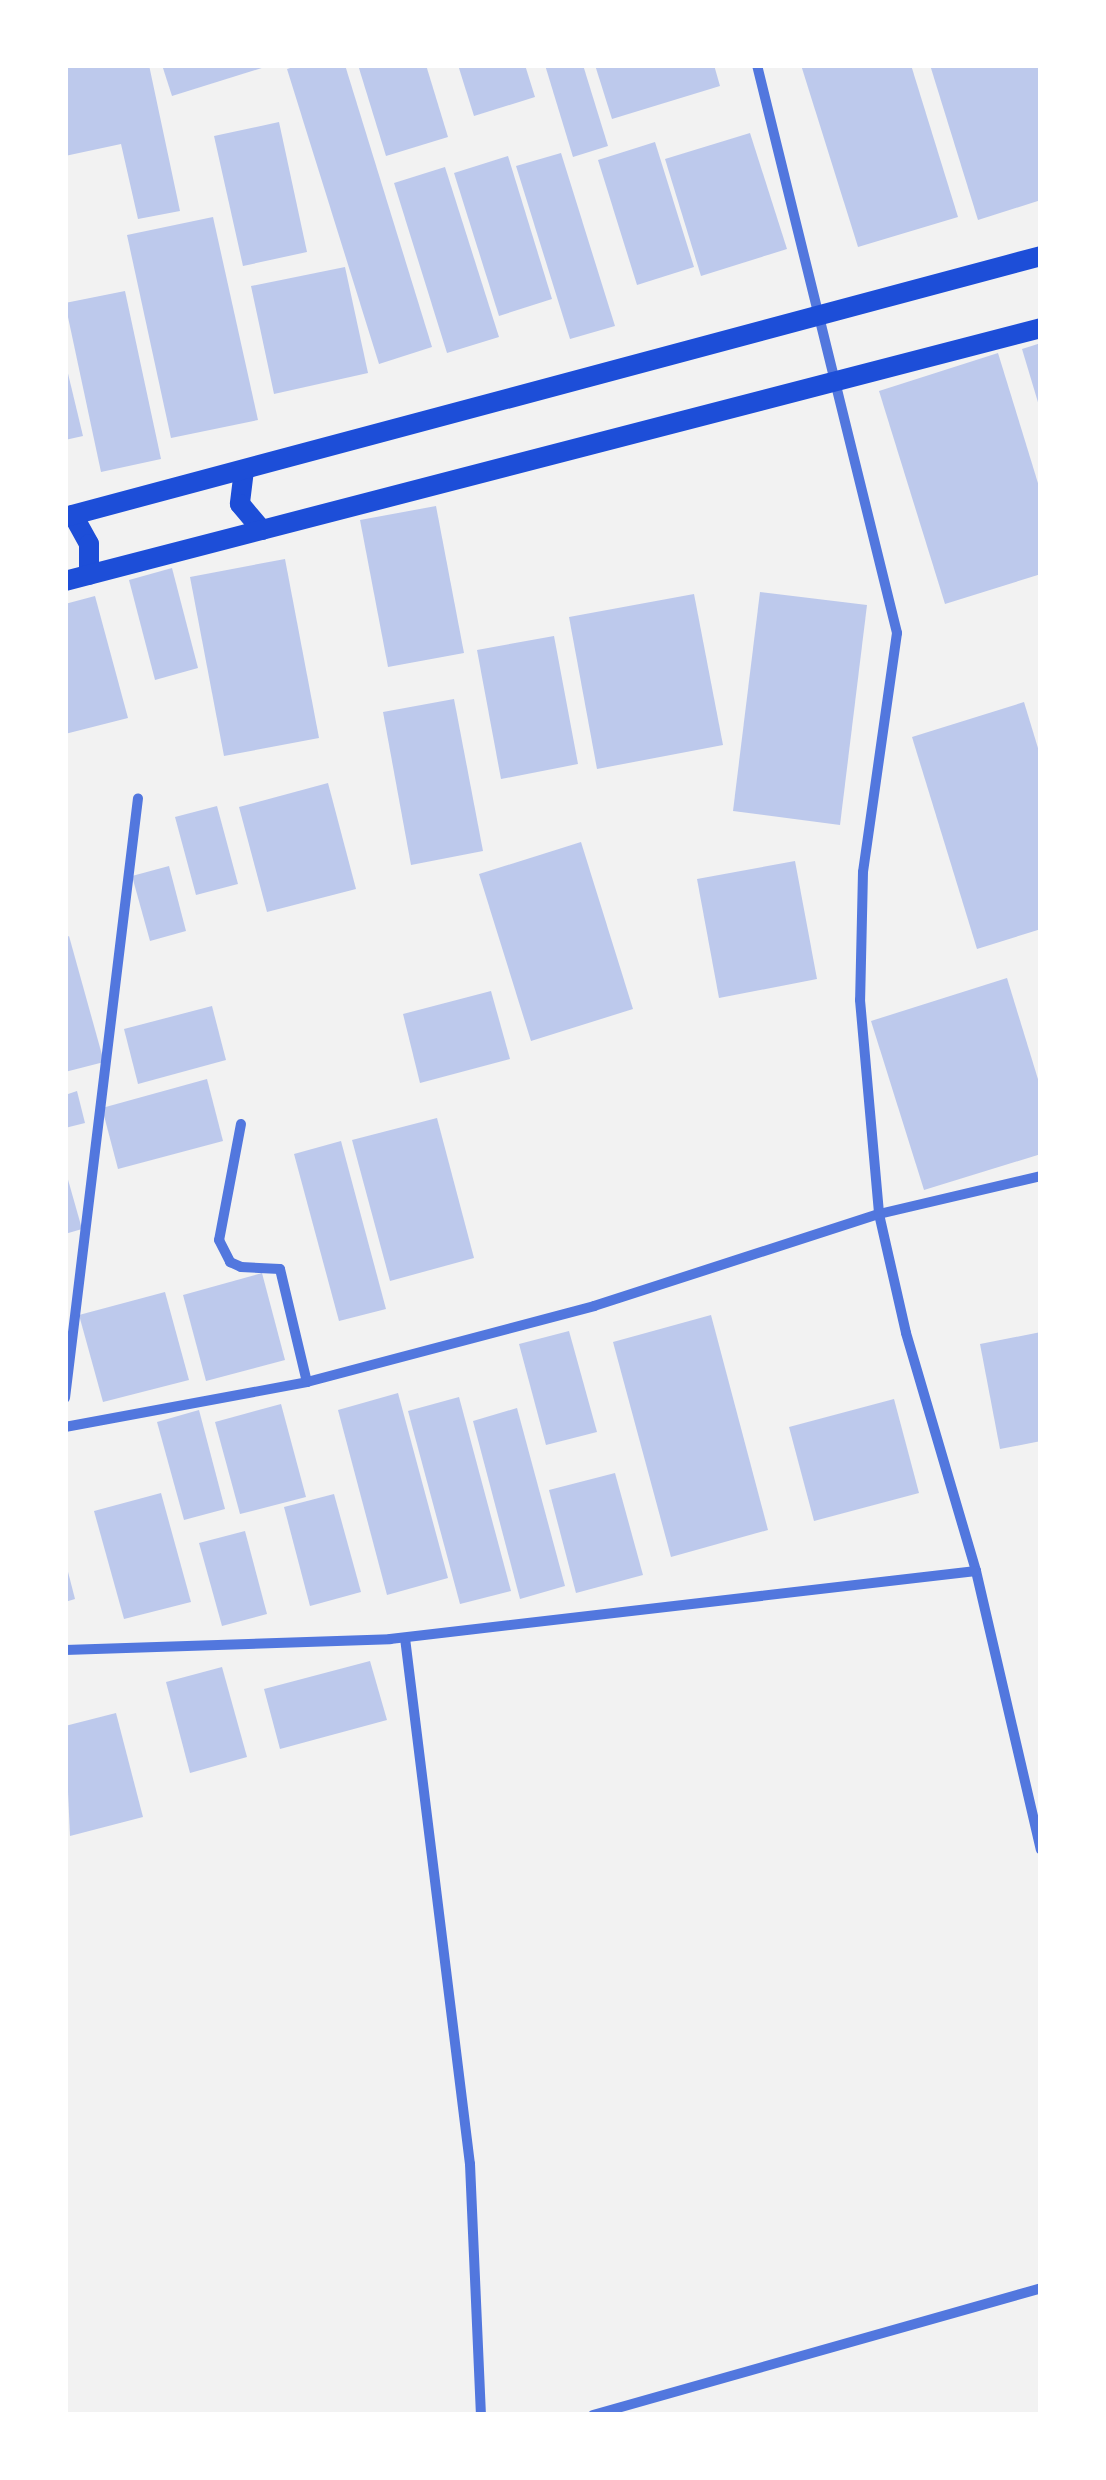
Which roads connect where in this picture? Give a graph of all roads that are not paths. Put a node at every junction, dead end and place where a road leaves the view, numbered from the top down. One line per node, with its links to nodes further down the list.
1 (758, 65): 3 (street)
2 (1041, 256): 3 (main road)
3 (819, 312): 5 (street); 6 (main road)
4 (1041, 328): 5 (main road)
5 (836, 382): 8 (main road); 14 (street)
6 (244, 470): 7 (main road); 8 (main road)
7 (69, 516): 9 (main road)
8 (262, 530): 9 (main road)
9 (89, 575): 10 (main road)
10 (65, 582)
11 (138, 798): 16 (street)
12 (241, 1124): 15 (street)
13 (1041, 1176): 14 (street)
14 (879, 1214): 15 (street); 18 (street)
15 (307, 1382): 17 (street)
16 (65, 1398)
17 (65, 1427)
18 (976, 1571): 19 (street); 21 (street)
19 (405, 1638): 20 (street); 23 (street)
20 (65, 1650)
21 (1041, 1850)
22 (1041, 2288): 24 (street)
23 (480, 2415)
24 (593, 2415)

